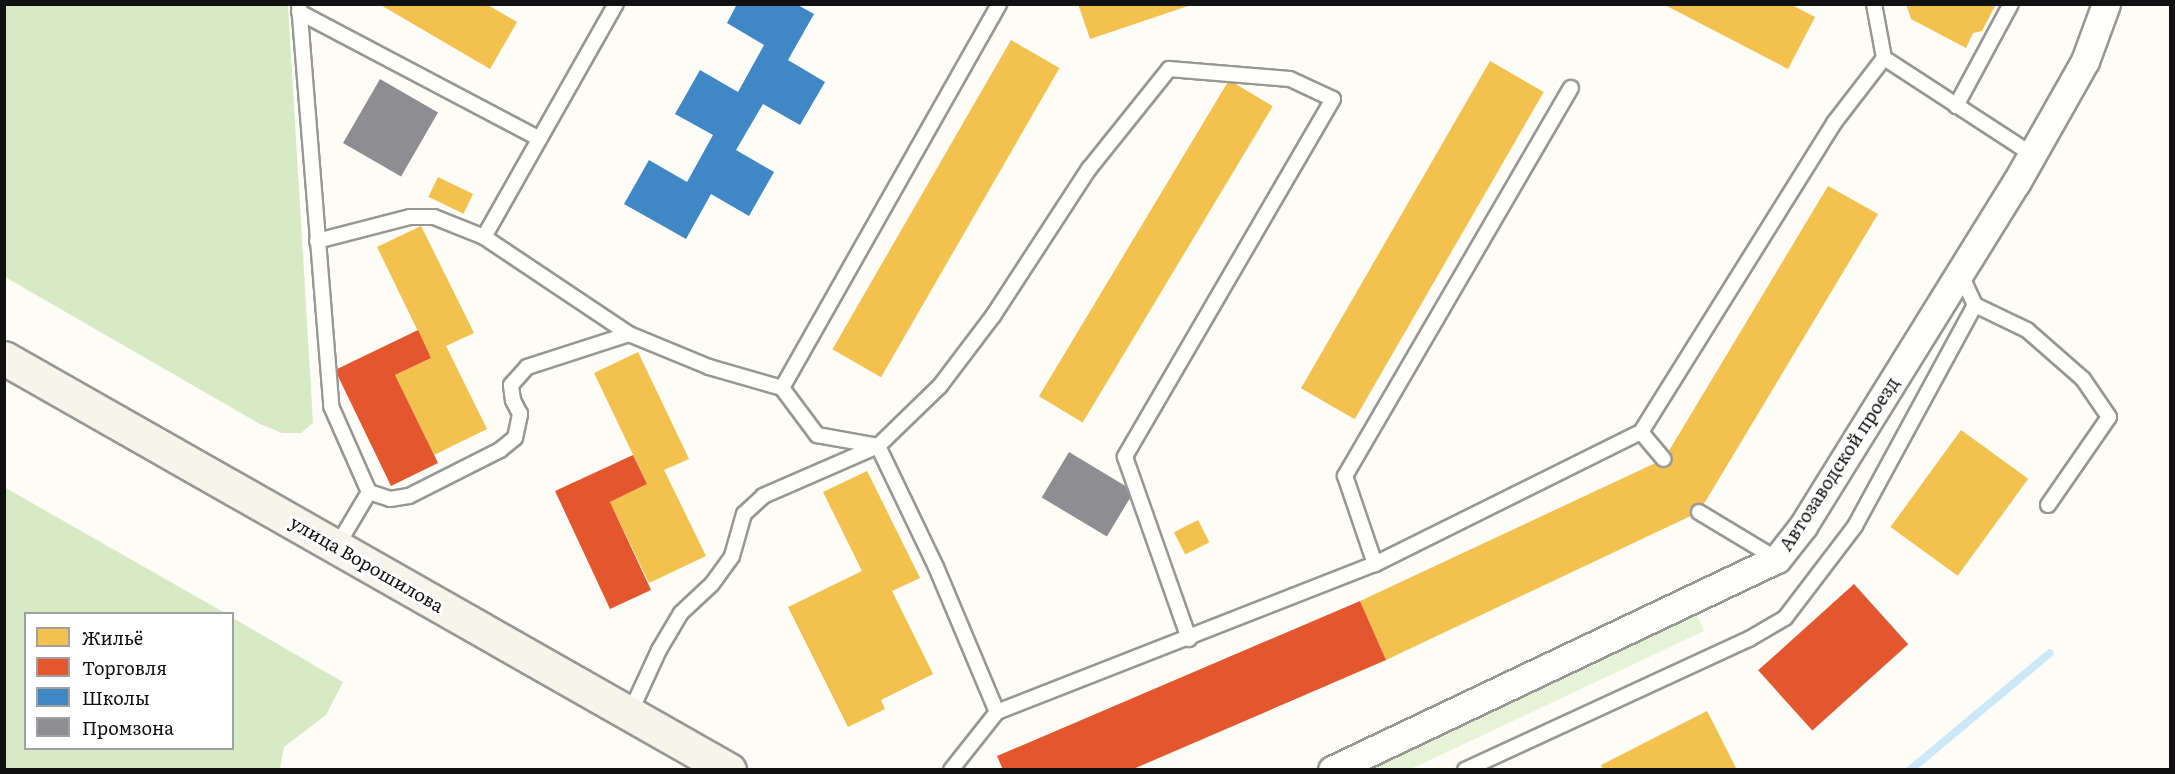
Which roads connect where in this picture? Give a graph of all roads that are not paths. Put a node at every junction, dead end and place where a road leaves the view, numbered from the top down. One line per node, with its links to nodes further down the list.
1 (616, 4): 10 (lane)
2 (999, 4): 18 (lane)
3 (1875, 4): 7 (lane)
4 (2011, 4): 9 (lane)
5 (2106, 4): 11 (street, Автозаводской проезд)
6 (299, 8): 10 (lane); 13 (lane)
7 (1884, 58): 9 (lane); 19 (lane)
8 (1570, 87): 27 (lane)
9 (1956, 106): 11 (lane)
10 (538, 138): 12 (lane)
11 (2033, 154): 14 (street, Автозаводской проезд)
12 (484, 237): 13 (lane); 16 (lane)
13 (317, 241): 22 (lane)
14 (1960, 273): 15 (lane); 26 (street, Автозаводской проезд)
15 (1974, 305): 23 (lane); 34 (lane)
16 (629, 334): 18 (lane); 22 (lane)
17 (4, 358): 25 (main road, улица Ворошилова)
18 (782, 388): 20 (lane)
19 (1641, 432): 21 (lane); 27 (lane)
20 (878, 446): 28 (lane); 29 (lane); 30 (lane)
21 (1664, 459)
22 (369, 492): 25 (lane)
23 (2049, 505)
24 (1700, 512): 26 (lane)
25 (337, 546): 30 (main road, улица Ворошилова)
26 (1777, 559): 31 (street, Автозаводской проезд)
27 (1375, 564): 28 (lane)
28 (1189, 639): 29 (lane)
29 (997, 712): 33 (lane)
30 (629, 714): 32 (main road, улица Ворошилова)
31 (1339, 768)
32 (729, 770)
33 (951, 770)
34 (1466, 770)

